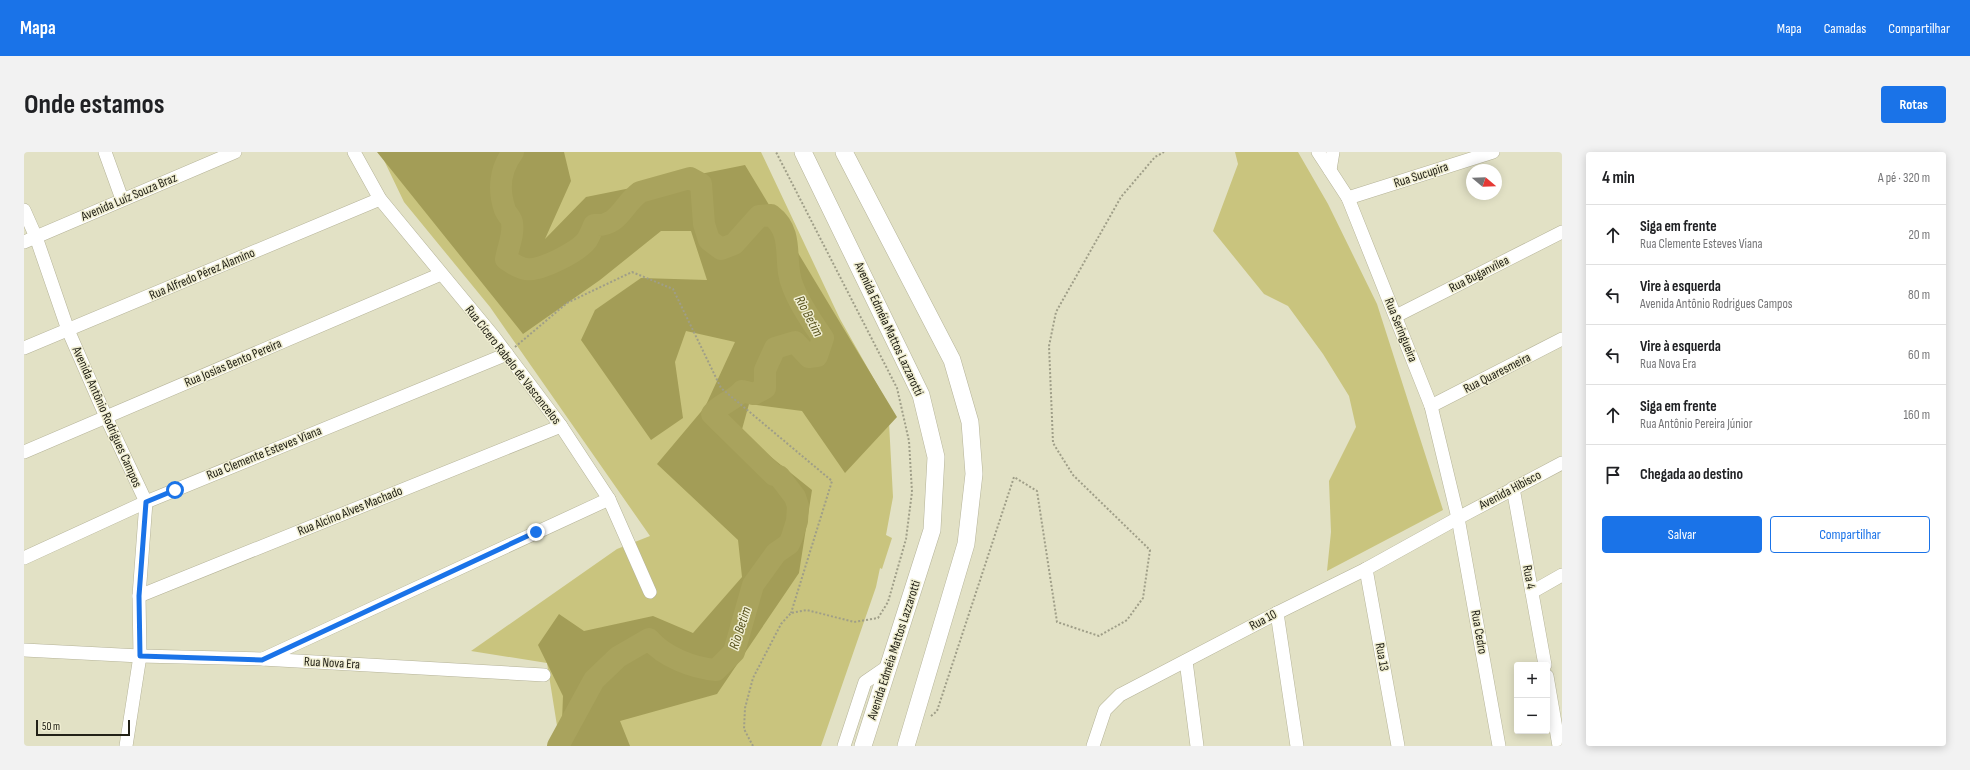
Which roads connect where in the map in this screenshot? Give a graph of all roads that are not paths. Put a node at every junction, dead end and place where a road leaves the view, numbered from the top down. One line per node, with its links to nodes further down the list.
1 (105, 152): 11 (street)
2 (235, 152): 11 (street, Avenida Luíz Souza Braz)
3 (354, 152): 12 (street, Rua Cícero Rabelo de Vasconcelos)
4 (803, 152): 43 (main road, Avenida Edméia Mattos Lazzarotti)
5 (844, 152): 50 (main road)
6 (1318, 152): 9 (street, Rua Seringueira)
7 (1333, 152): 9 (street)
8 (1494, 152): 10 (street, Rua Sucupira)
9 (1330, 170): 10 (street, Rua Seringueira)
10 (1348, 198): 17 (street, Rua Seringueira)
11 (122, 199): 15 (street, Avenida Luíz Souza Braz)
12 (380, 199): 16 (street, Rua Cícero Rabelo de Vasconcelos); 18 (street, Rua Alfredo Pérez Alamino)
13 (24, 210): 15 (street, Avenida Antônio Rodrigues Campos)
14 (1562, 232): 17 (street, Rua Buganvílea)
15 (30, 240): 18 (street, Avenida Antônio Rodrigues Campos)
16 (442, 274): 21 (street, Rua Cícero Rabelo de Vasconcelos); 23 (street, Rua Josias Bento Pereira)
17 (1396, 316): 22 (street, Rua Seringueira)
18 (68, 330): 20 (street, Rua Alfredo Pérez Alamino); 23 (street, Avenida Antônio Rodrigues Campos)
19 (1562, 339): 22 (street, Rua Quaresmeira)
20 (24, 348)
21 (507, 354): 24 (street, Rua Cícero Rabelo de Vasconcelos); 29 (street, Rua Clemente Esteves Viana)
22 (1431, 406): 30 (street, Rua Seringueira)
23 (106, 417): 25 (street, Rua Josias Bento Pereira); 29 (street, Avenida Antônio Rodrigues Campos)
24 (561, 426): 28 (street, Rua Cícero Rabelo de Vasconcelos); 36 (street, Rua Alcino Alves Machado)
25 (24, 452)
26 (1562, 463): 27 (street, Avenida Hibisco)
27 (1513, 488): 30 (street, Avenida Hibisco); 35 (street, Rua 4)
28 (609, 499): 34 (street, Rua Cícero Rabelo de Vasconcelos); 40 (street)
29 (146, 502): 31 (street, Rua Clemente Esteves Viana); 36 (street, Avenida Antônio Rodrigues Campos)
30 (1458, 518): 32 (street, Rua 10); 55 (street, Rua Cedro)
31 (24, 558)
32 (1366, 569): 37 (street, Rua 10); 54 (street, Rua 13)
33 (1562, 575): 35 (street)
34 (650, 592)
35 (1532, 592): 42 (street, Rua 4)
36 (139, 596): 39 (street, Avenida Antônio Rodrigues Campos)
37 (1277, 613): 41 (street, Rua 10); 53 (street)
38 (24, 650): 39 (street, Rua Nova Era)
39 (140, 656): 40 (street, Rua Nova Era); 47 (street, Avenida Antônio Rodrigues Campos)
40 (262, 660): 44 (street, Rua Nova Era)
41 (1186, 661): 51 (street, Rua 10); 52 (street)
42 (1544, 662)
43 (890, 665): 48 (street); 49 (main road, Avenida Edméia Mattos Lazzarotti)
44 (544, 675)
45 (1550, 684): 46 (street)
46 (1557, 701): 56 (street)
47 (126, 746)
48 (844, 746)
49 (863, 746)
50 (906, 746)
51 (1093, 746)
52 (1197, 746)
53 (1297, 746)
54 (1398, 746)
55 (1499, 746)
56 (1559, 746)

